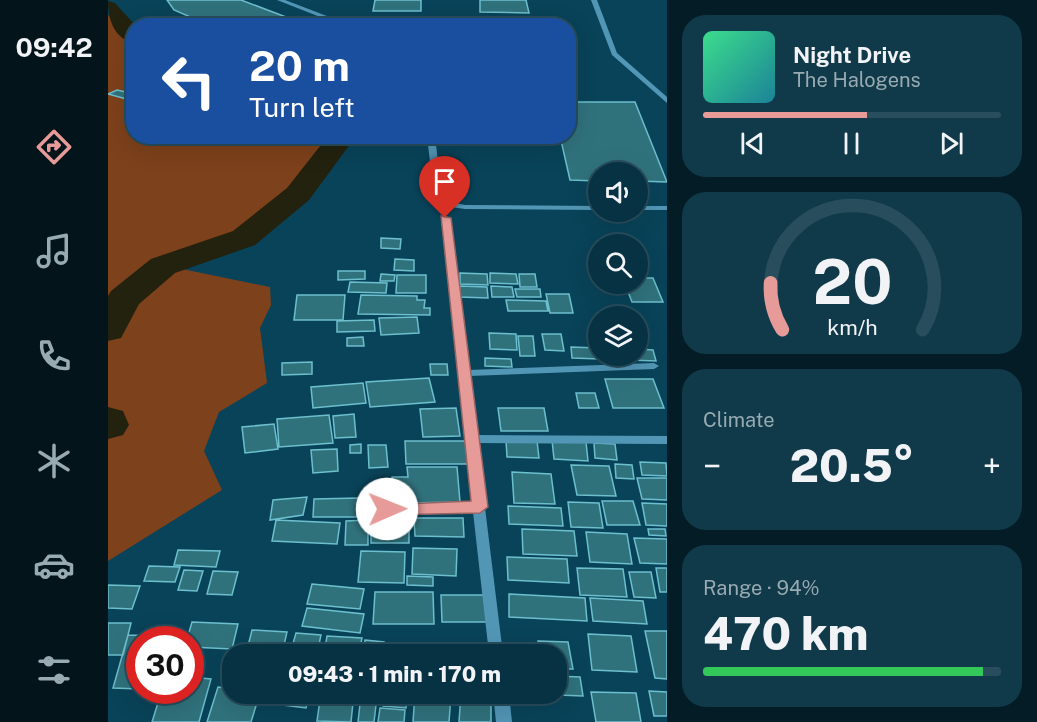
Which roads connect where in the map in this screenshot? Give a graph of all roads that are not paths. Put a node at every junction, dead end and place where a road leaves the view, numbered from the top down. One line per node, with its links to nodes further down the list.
1 (280, 0): 3 (street)
2 (594, 0): 4 (street)
3 (328, 18)
4 (666, 101)
5 (432, 144): 6 (street)
6 (588, 208)
7 (648, 208): 8 (street)
8 (666, 208)
9 (445, 218): 11 (street)
10 (654, 366): 11 (street)
11 (464, 373): 12 (street)
12 (472, 439): 13 (street); 14 (street)
13 (666, 440)
14 (480, 507): 15 (street); 16 (street)
15 (387, 509)
16 (495, 644)
17 (502, 704): 18 (street)
18 (504, 722)

